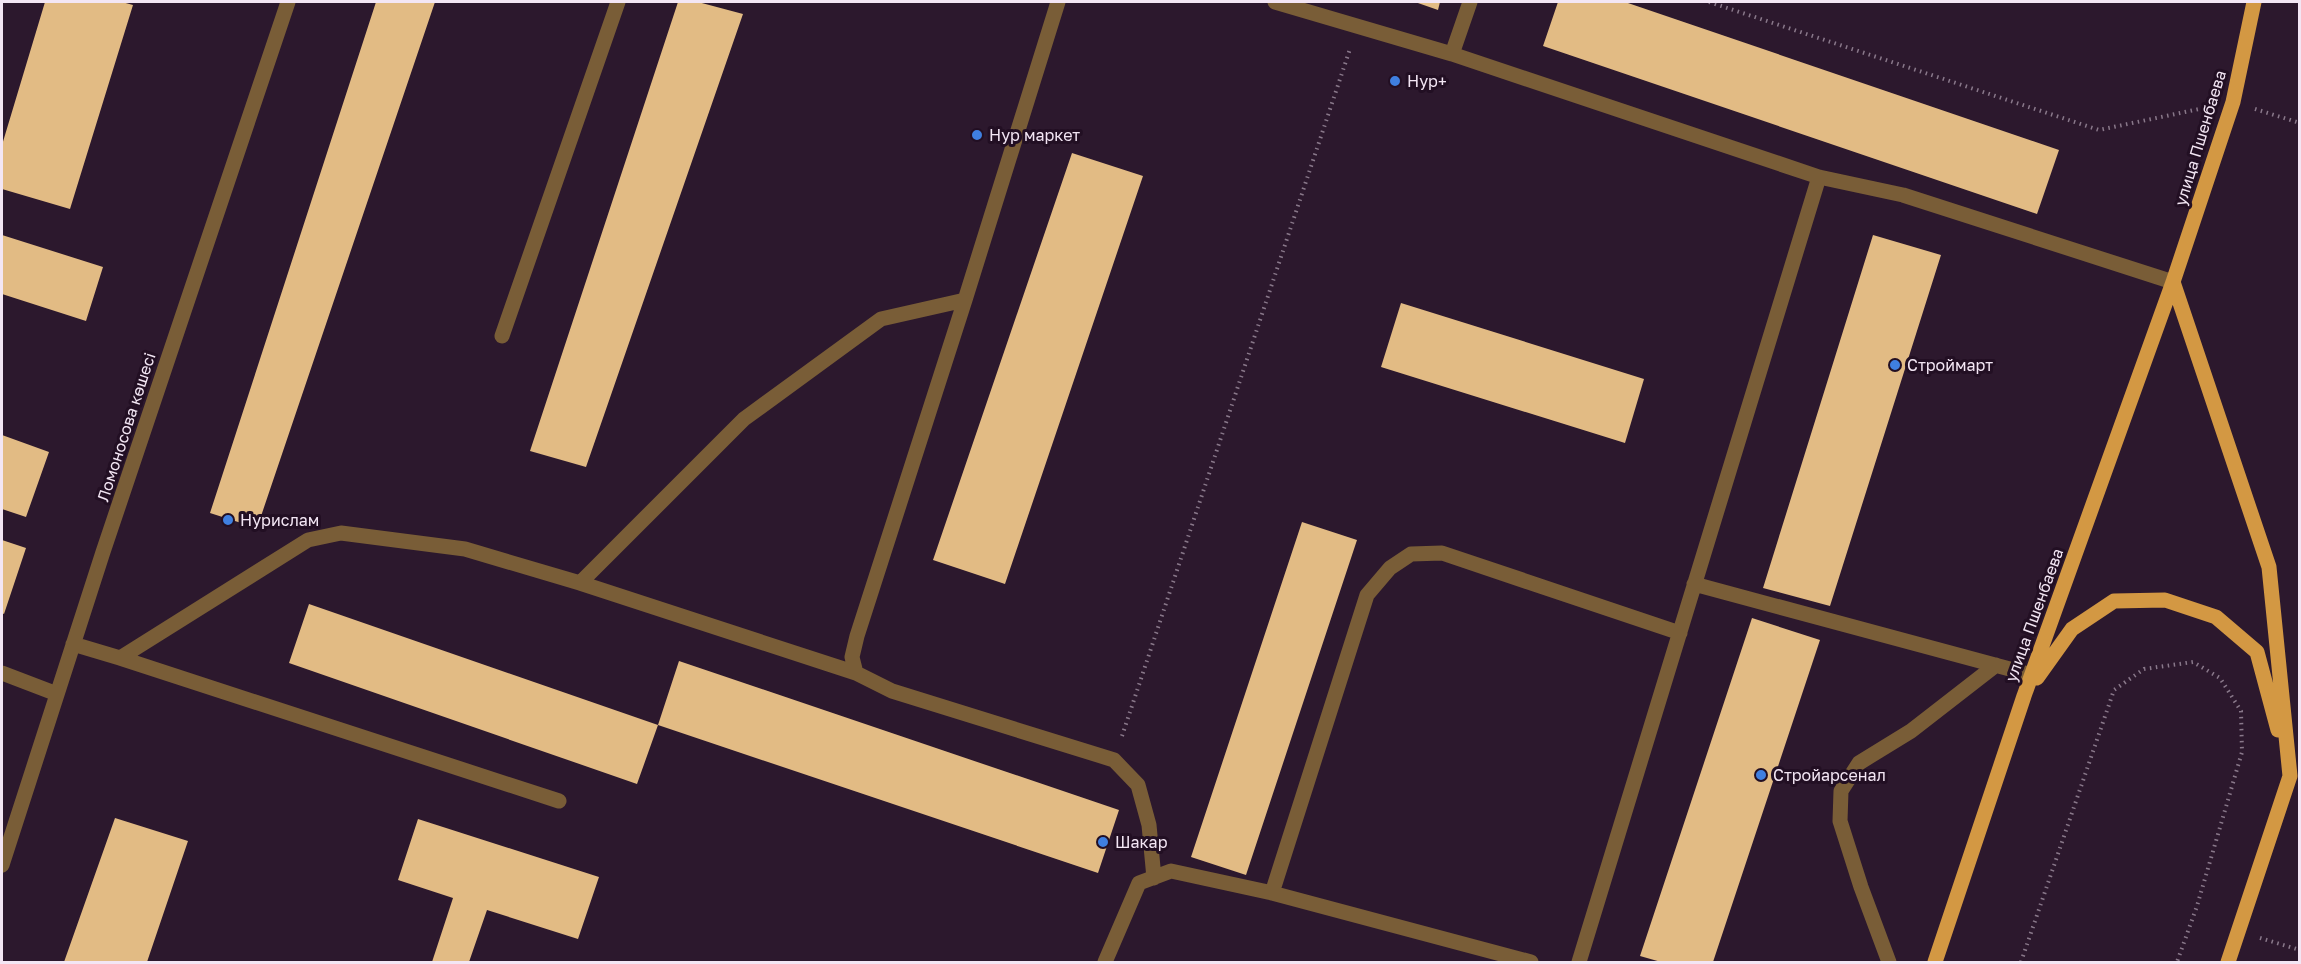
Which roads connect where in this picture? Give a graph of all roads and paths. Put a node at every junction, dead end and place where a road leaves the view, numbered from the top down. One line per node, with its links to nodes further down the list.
1 (288, 2): 19 (street, Ломоносова көшесі)
2 (618, 2): 15 (street)
3 (1058, 2): 14 (street)
4 (1275, 2): 8 (street)
5 (1470, 2): 9 (street)
6 (1709, 2): 10 (path)
7 (2254, 2): 10 (main road, улица Пшенбаева)
8 (1358, 26): 9 (street); 27 (path)
9 (1452, 54): 12 (street)
10 (2233, 102): 11 (path); 13 (main road, улица Пшенбаева)
11 (2300, 123)
12 (1819, 177): 13 (street); 17 (street)
13 (2174, 282): 24 (main road, улица Пшенбаева); 28 (main road)
14 (965, 300): 16 (street); 22 (street)
15 (502, 336)
16 (580, 583): 20 (street); 22 (street)
17 (1694, 584): 18 (street); 21 (street)
18 (1680, 633): 32 (street); 37 (street)
19 (73, 644): 20 (street); 25 (street, Ломоносова көшесі)
20 (120, 658): 29 (street)
21 (1996, 665): 24 (street); 38 (street)
22 (856, 673): 27 (street)
23 (2, 674): 25 (street)
24 (2032, 675): 26 (main road, улица Пшенбаева)
25 (57, 694): 30 (street, Ломоносова көшесі)
26 (2024, 696): 28 (main road); 39 (main road, улица Пшенбаева)
27 (1114, 760): 31 (street)
28 (2290, 776): 33 (main road)
29 (559, 801)
30 (2, 865)
31 (1154, 878): 32 (street); 35 (street)
32 (1272, 893): 36 (street)
33 (2239, 931): 34 (path); 42 (main road)
34 (2300, 950)
35 (1105, 963)
36 (1531, 963)
37 (1579, 963)
38 (1889, 963)
39 (1935, 963)
40 (2021, 963): 41 (path)
41 (2177, 963)
42 (2228, 963)

